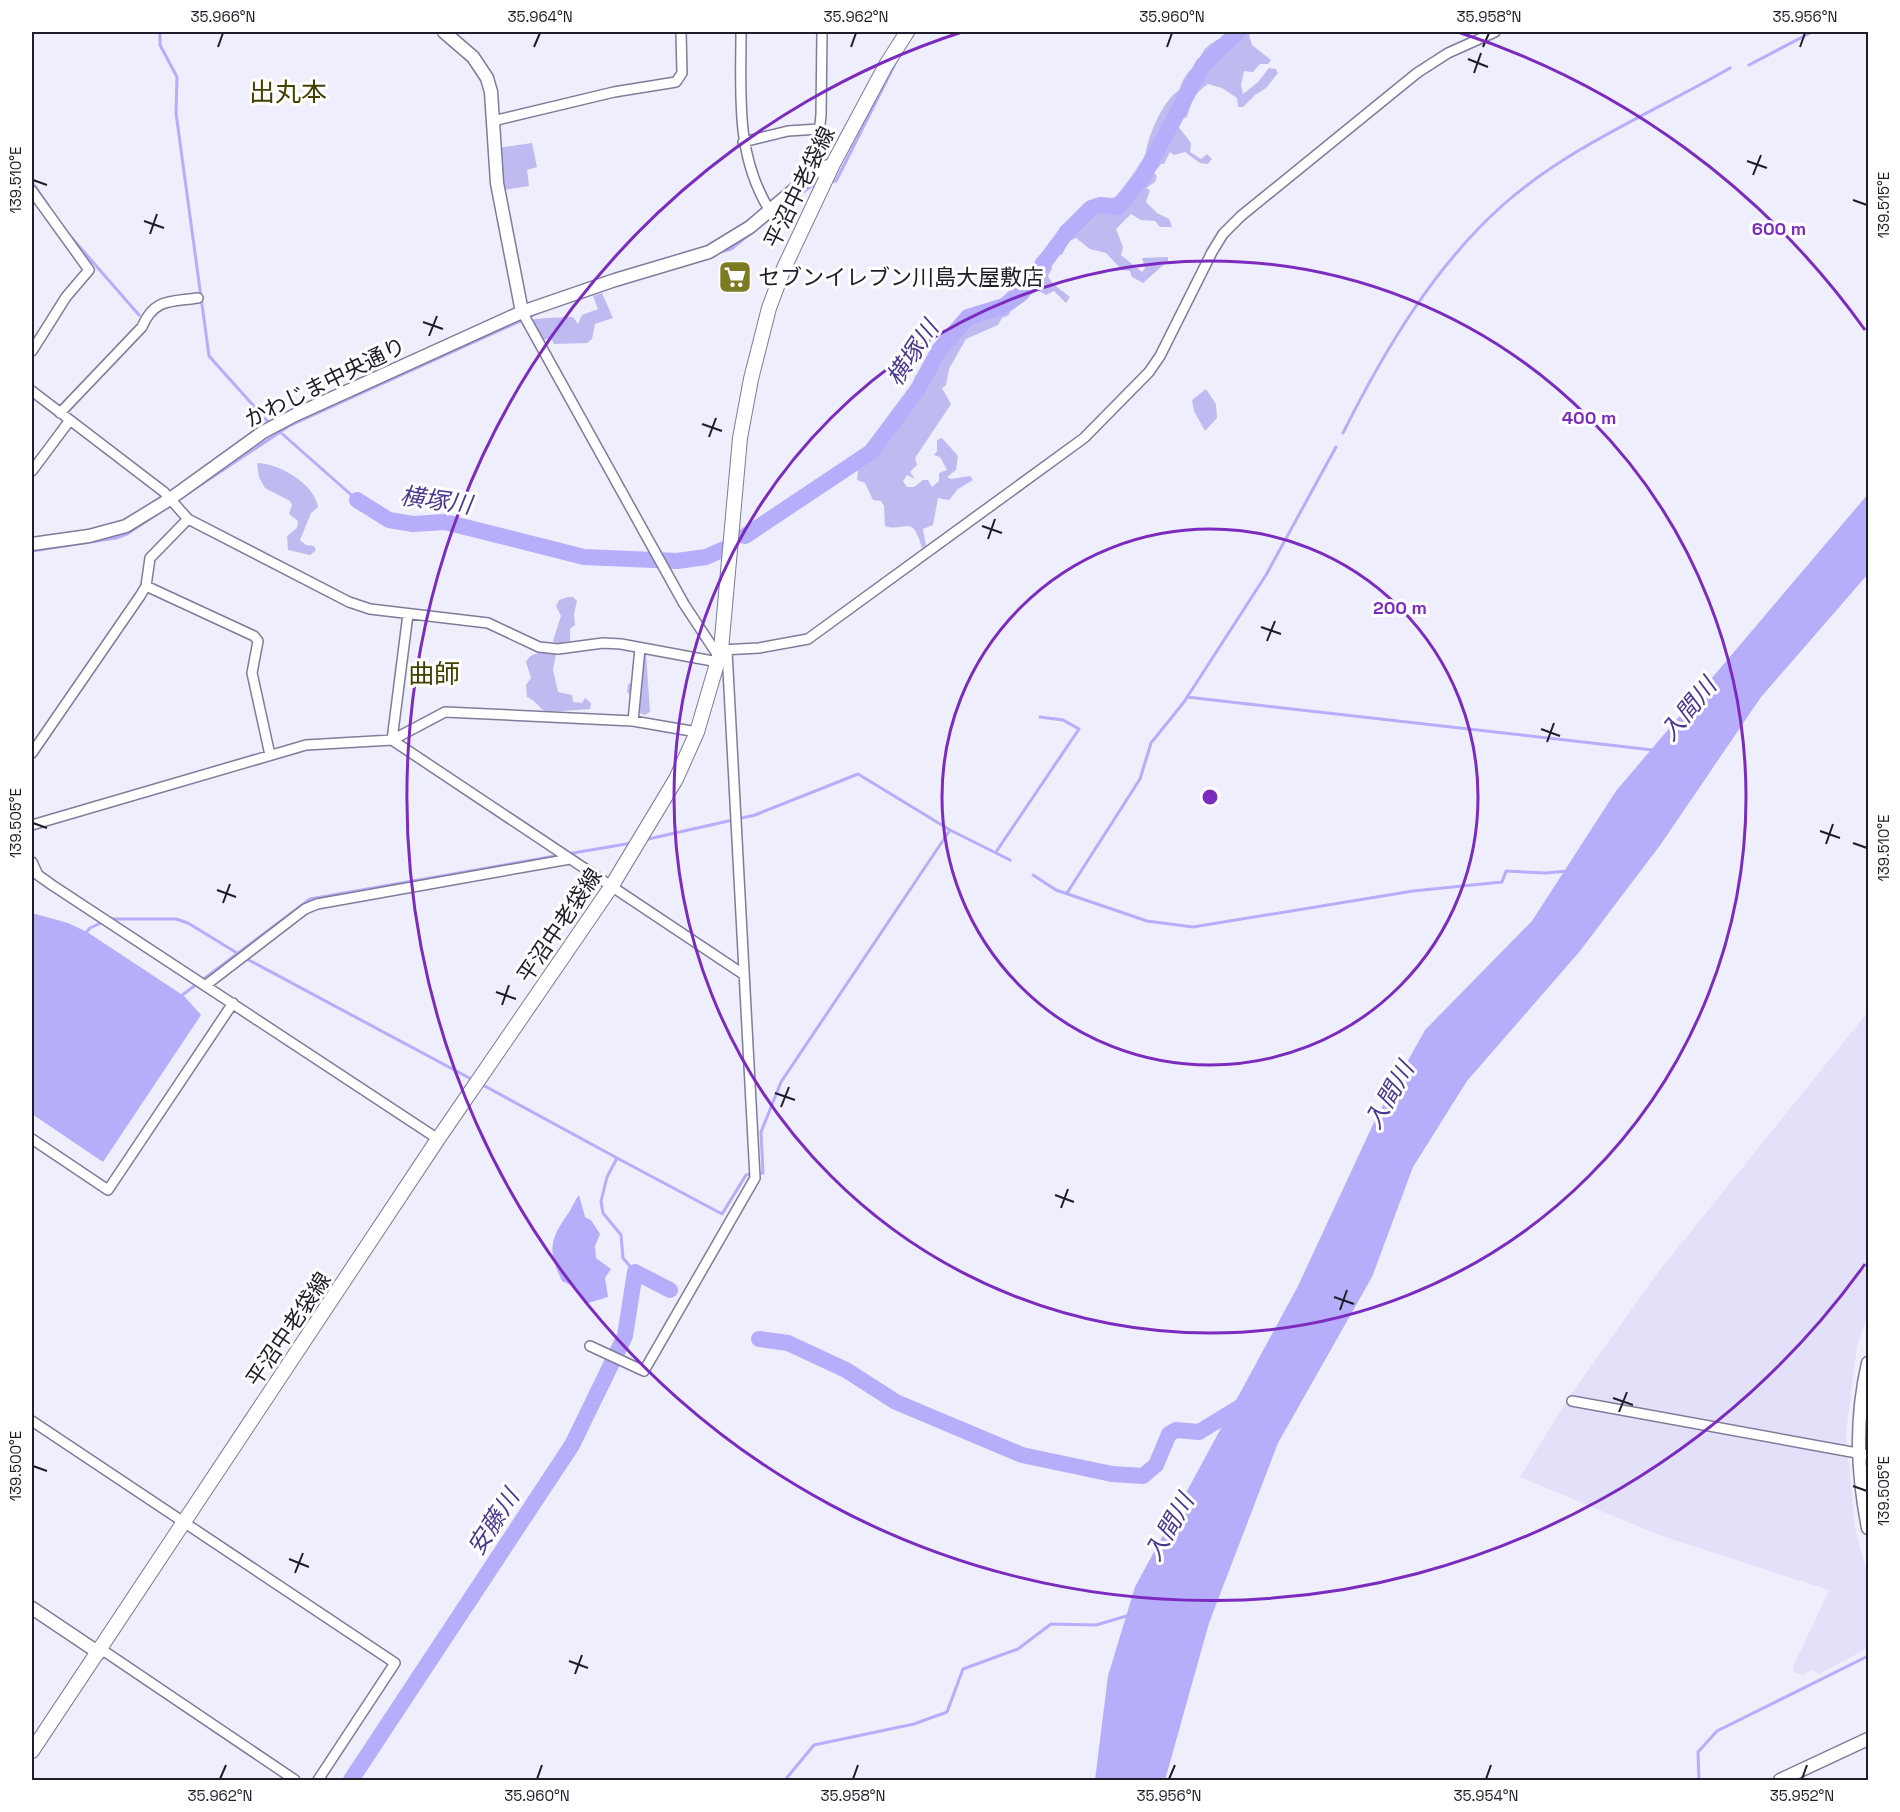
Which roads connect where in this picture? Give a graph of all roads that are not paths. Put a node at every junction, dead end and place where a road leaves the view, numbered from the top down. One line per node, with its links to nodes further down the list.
1 (444, 32): 7 (street)
2 (681, 32): 7 (street)
3 (741, 32): 9 (street)
4 (822, 32): 8 (street)
5 (907, 32): 10 (main road, 平沼中老袋線)
6 (1495, 32): 27 (street)
7 (493, 121): 15 (street)
8 (819, 129): 9 (street); 11 (street)
9 (743, 142): 13 (street)
10 (833, 164): 11 (street, かわじま中央通り); 27 (main road, 平沼中老袋線)
11 (815, 172): 13 (street, かわじま中央通り)
12 (32, 192): 16 (street)
13 (770, 211): 15 (street, かわじま中央通り)
14 (198, 298): 18 (street)
15 (522, 312): 21 (street, かわじま中央通り); 27 (street)
16 (32, 351)
17 (32, 391): 18 (street)
18 (60, 413): 19 (street)
19 (70, 420): 20 (street); 21 (street)
20 (32, 471)
21 (170, 499): 22 (street); 23 (street, かわじま中央通り)
22 (188, 519): 24 (street); 25 (street)
23 (32, 544)
24 (146, 586): 31 (street); 32 (street)
25 (408, 614): 26 (street); 30 (street)
26 (640, 648): 27 (street); 28 (street)
27 (722, 655): 29 (main road, 平沼中老袋線); 37 (street)
28 (633, 722): 29 (street); 30 (street)
29 (697, 732): 36 (main road, 平沼中老袋線)
30 (392, 740): 32 (street); 34 (street)
31 (32, 753)
32 (270, 755): 33 (street)
33 (32, 825)
34 (570, 859): 36 (street); 38 (street)
35 (32, 862): 38 (street)
36 (611, 887): 37 (street); 41 (main road, 平沼中老袋線)
37 (743, 974): 42 (street)
38 (206, 985): 39 (street)
39 (233, 1003): 40 (street); 41 (street)
40 (32, 1139)
41 (438, 1139): 47 (main road, 平沼中老袋線)
42 (590, 1346)
43 (1869, 1363): 46 (street)
44 (1572, 1401): 46 (street)
45 (32, 1421): 47 (street)
46 (1864, 1454): 48 (street)
47 (184, 1522): 50 (main road, 平沼中老袋線); 55 (street)
48 (1869, 1528)
49 (32, 1608): 50 (street)
50 (100, 1651): 52 (main road, 平沼中老袋線); 54 (street)
51 (1869, 1739): 53 (street)
52 (32, 1751)
53 (1792, 1778): 56 (street)
54 (295, 1780)
55 (318, 1780)
56 (1780, 1780)

